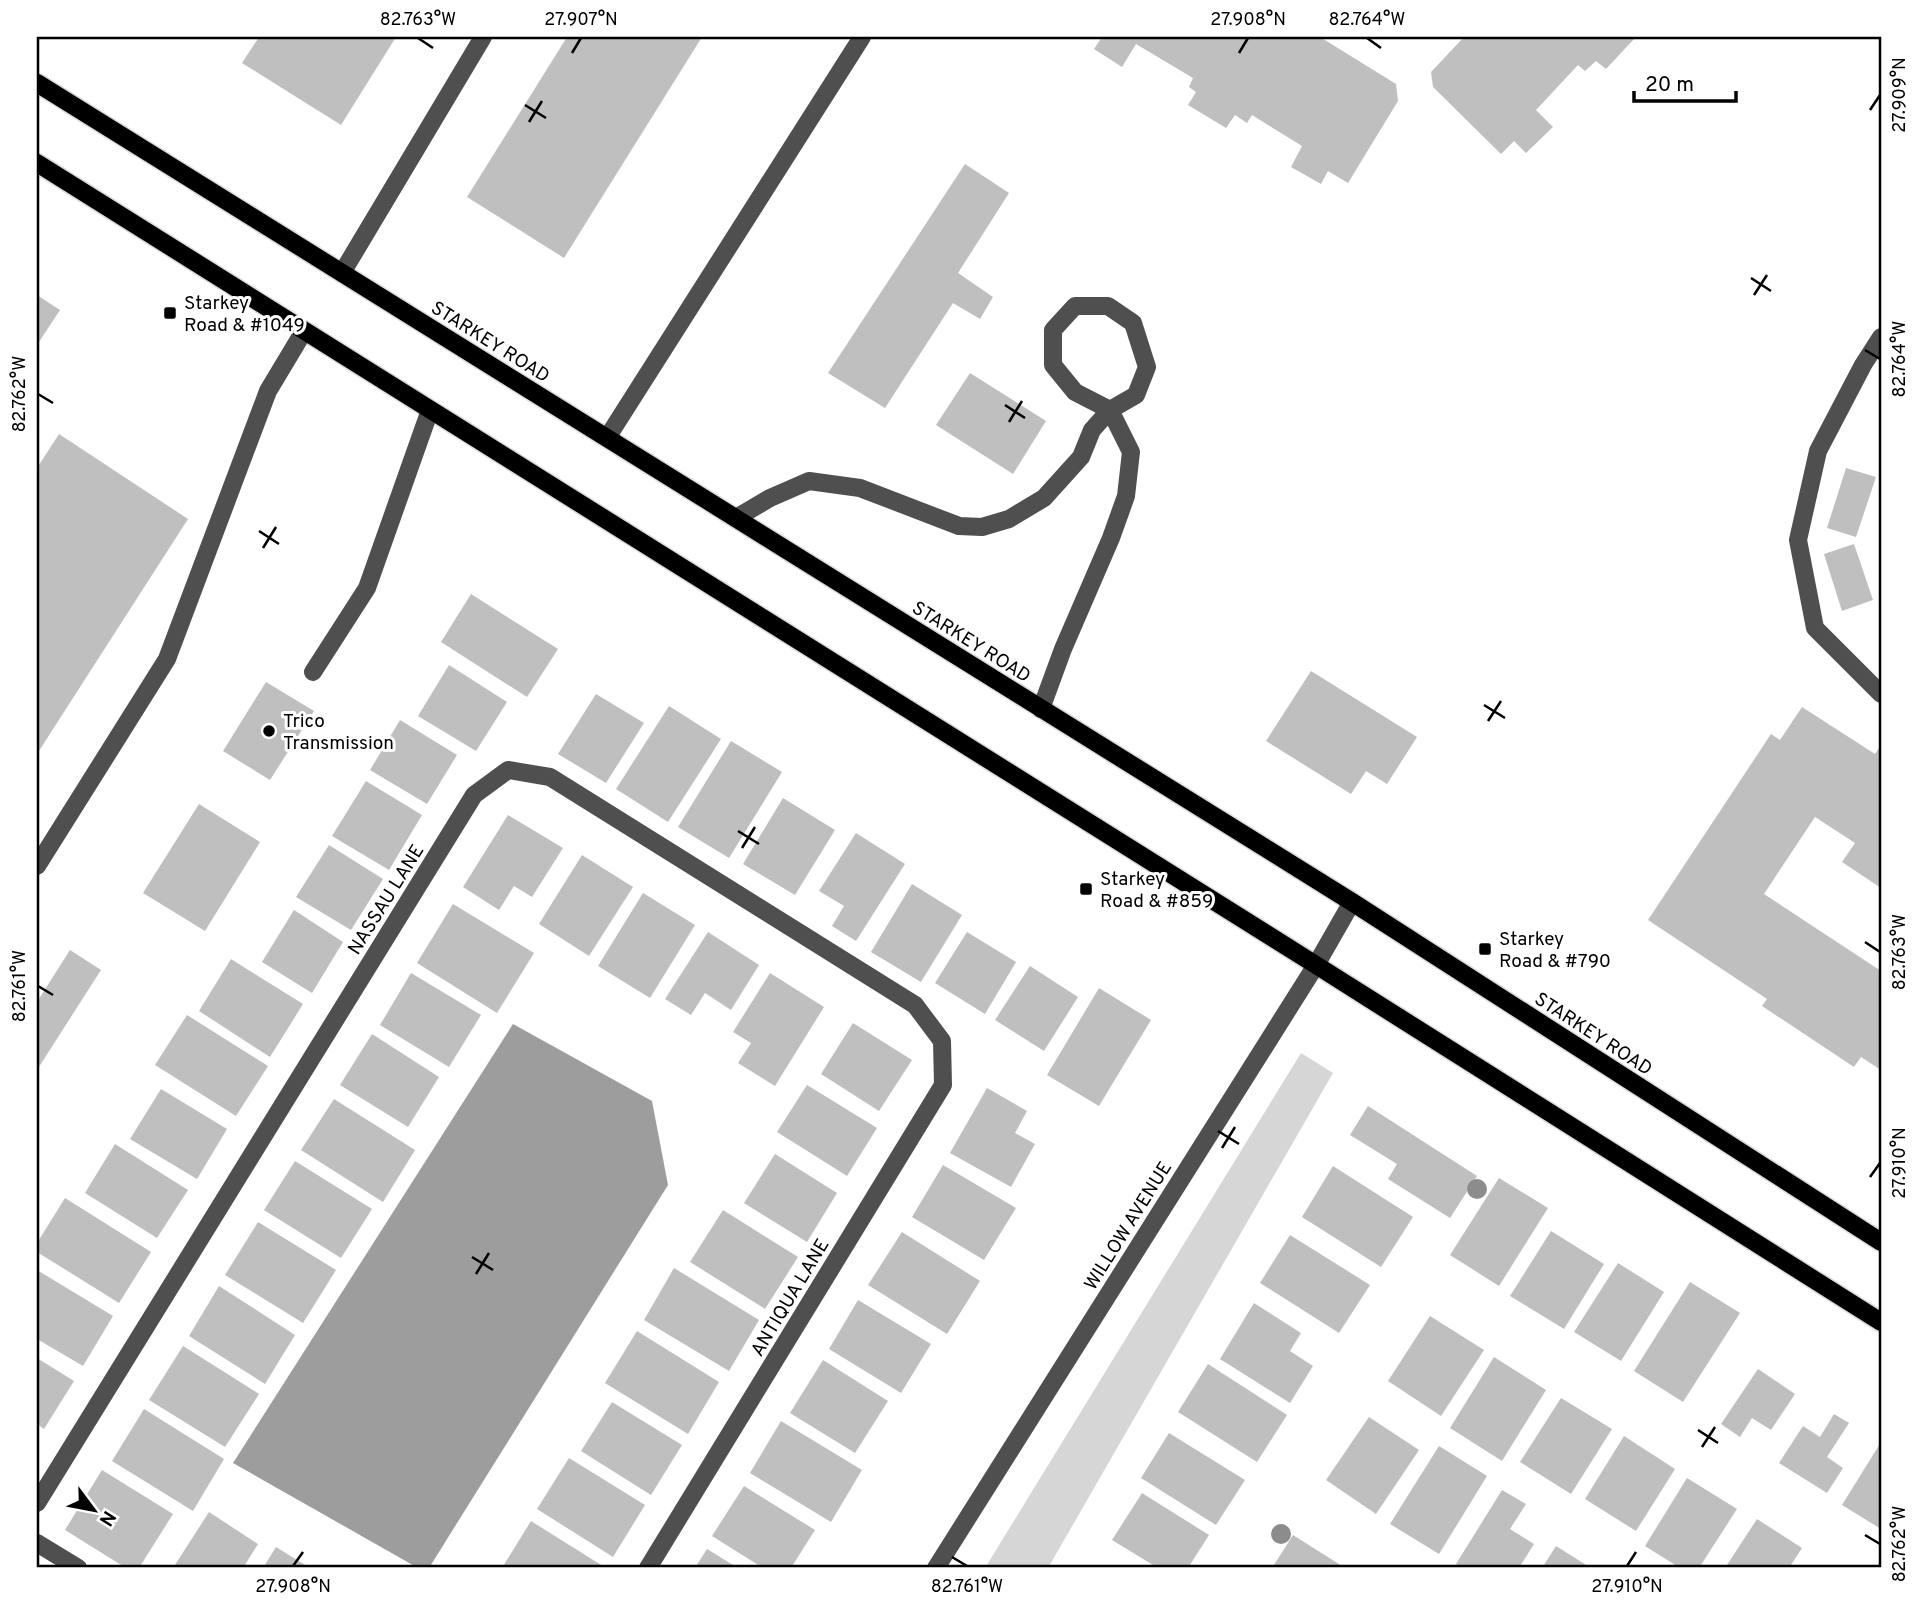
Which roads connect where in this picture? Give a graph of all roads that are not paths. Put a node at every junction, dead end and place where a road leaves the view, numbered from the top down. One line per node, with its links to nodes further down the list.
1 (483, 37): 5 (street)
2 (862, 37): 10 (street)
3 (37, 83): 5 (main road, STARKEY ROAD)
4 (37, 163): 6 (main road)
5 (342, 273): 10 (main road, STARKEY ROAD)
6 (304, 331): 8 (main road); 15 (street)
7 (1881, 337): 13 (street)
8 (430, 410): 12 (street); 17 (main road)
9 (1110, 410): 9 (street); 11 (street); 14 (street)
10 (607, 438): 11 (main road, STARKEY ROAD)
11 (736, 519): 14 (main road, STARKEY ROAD)
12 (313, 672)
13 (1881, 694)
14 (1041, 709): 16 (main road, STARKEY ROAD)
15 (37, 866)
16 (1352, 902): 17 (street, WILLOW AVENUE); 19 (main road, STARKEY ROAD)
17 (1316, 965): 20 (main road); 25 (street, WILLOW AVENUE)
18 (943, 1041): 21 (street, NASSAU LANE); 24 (street, ANTIQUA LANE)
19 (1881, 1242)
20 (1881, 1322)
21 (37, 1503)
22 (37, 1543): 23 (street)
23 (78, 1568)
24 (648, 1568)
25 (936, 1568)

